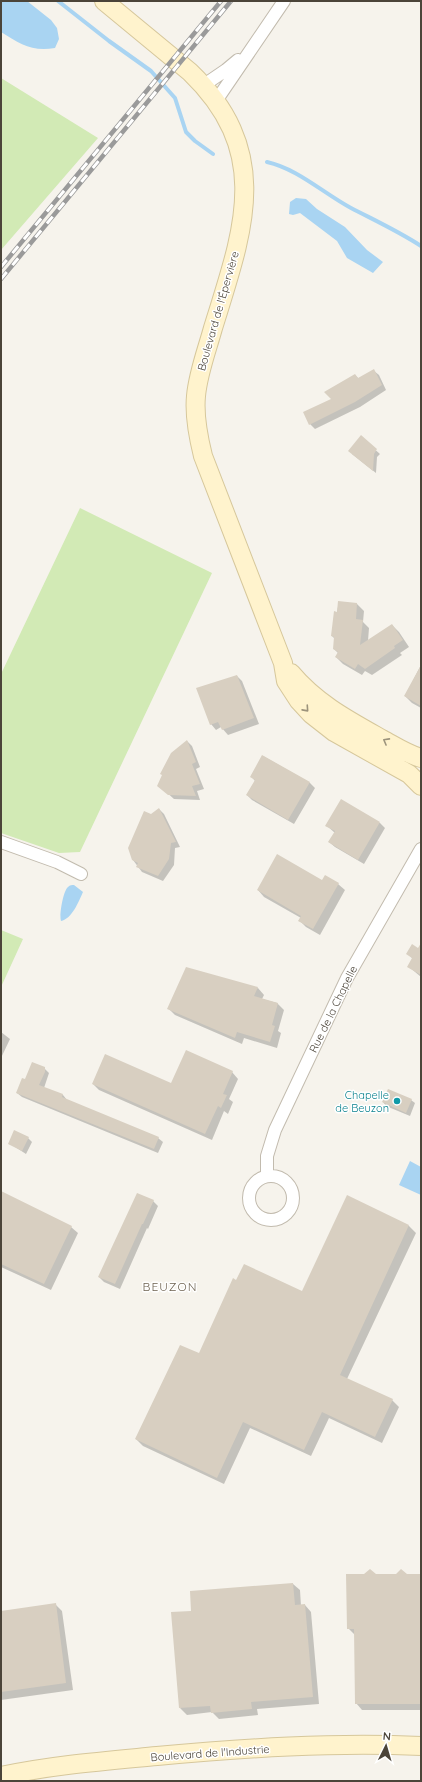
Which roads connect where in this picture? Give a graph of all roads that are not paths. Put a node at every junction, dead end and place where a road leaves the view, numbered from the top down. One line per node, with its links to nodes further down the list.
1 (104, 1): 4 (street, Boulevard de l'Épervière)
2 (284, 1): 3 (street)
3 (250, 48): 4 (street); 5 (street)
4 (204, 84): 5 (street, Boulevard de l'Épervière)
5 (216, 100): 6 (street, Boulevard de l'Épervière)
6 (283, 663): 7 (street, Boulevard de l'Épervière, one-way to 6); 8 (street, Boulevard de l'Épervière, one-way to 8)
7 (421, 758)
8 (421, 786)
9 (1, 842): 11 (street)
10 (421, 849): 12 (street, Rue de la Chapelle)
11 (81, 874)
12 (267, 1176)
13 (421, 1746): 14 (street, Boulevard de l'Industrie)
14 (1, 1776)

